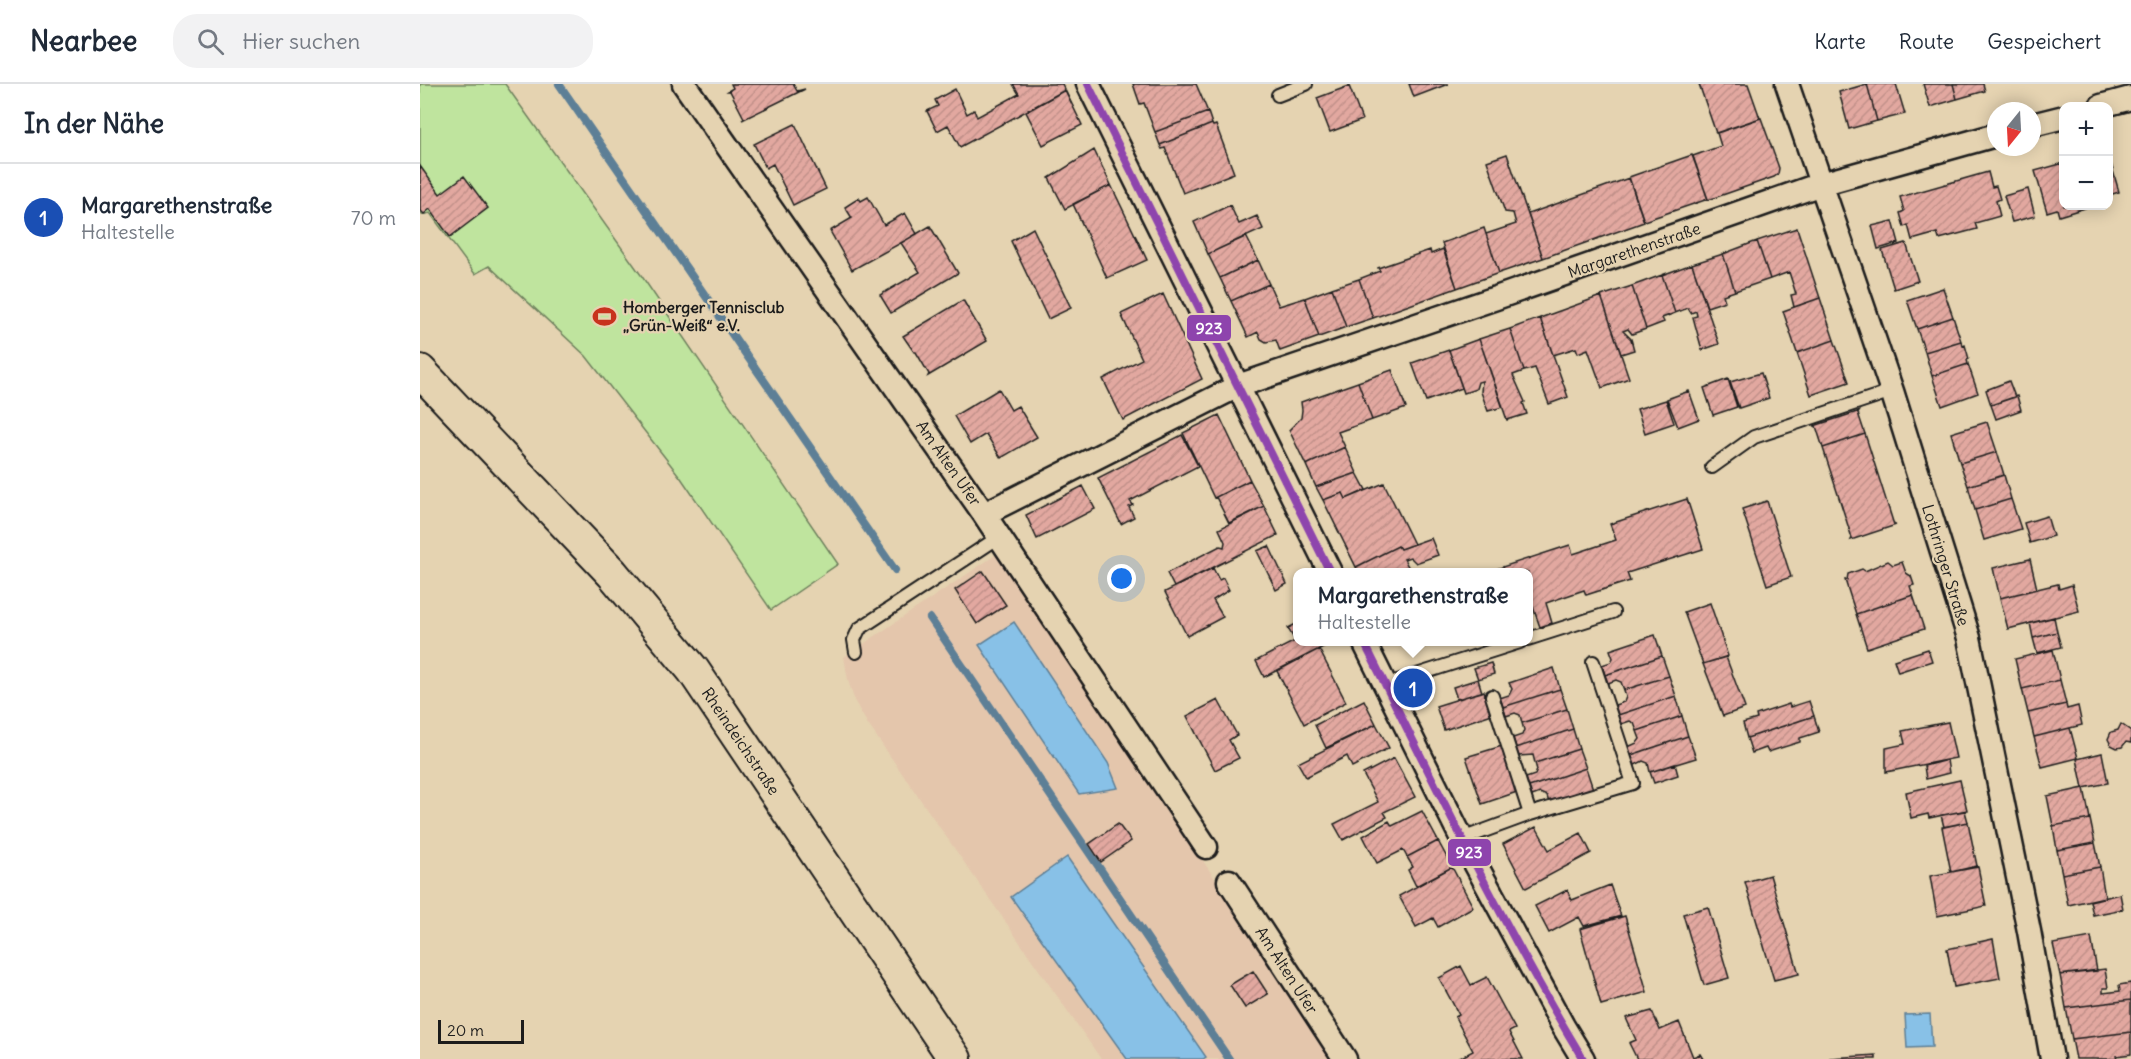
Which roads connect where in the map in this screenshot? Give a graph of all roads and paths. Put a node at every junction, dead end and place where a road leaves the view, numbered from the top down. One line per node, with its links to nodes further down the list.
1 (684, 84): 18 (street, Am Alten Ufer)
2 (1088, 84): 13 (street)
3 (1306, 84): 5 (lane)
4 (1787, 84): 11 (street, Lothringer Straße)
5 (1278, 95)
6 (2131, 98): 7 (street)
7 (2113, 103)
8 (2059, 118): 9 (street)
9 (2041, 123)
10 (1987, 138): 11 (street, Margarethenstraße)
11 (1821, 184): 13 (street, Margarethenstraße); 14 (street, Lothringer Straße)
12 (420, 371): 16 (main road, Rheindeichstraße)
13 (1238, 386): 18 (street, Margarethenstraße); 20 (street)
14 (1892, 391): 17 (lane); 36 (street, Lothringer Straße)
15 (420, 396): 16 (main road, Rheindeichstraße)
16 (495, 447): 33 (main road, Rheindeichstraße)
17 (1712, 467)
18 (984, 513): 19 (street, Am Alten Ufer)
19 (999, 537): 25 (lane); 31 (street, Am Alten Ufer)
20 (1328, 568)
21 (1613, 612): 22 (lane)
22 (1533, 637)
23 (1366, 646): 27 (street)
24 (1508, 646): 27 (lane)
25 (856, 652)
26 (1593, 662): 29 (lane)
27 (1386, 685): 30 (street)
28 (1492, 696): 29 (lane)
29 (1530, 814): 30 (lane)
30 (1462, 838): 35 (street)
31 (1206, 848)
32 (1229, 881): 34 (street, Am Alten Ufer)
33 (955, 1059)
34 (1345, 1059)
35 (1583, 1059)
36 (2052, 1059)

